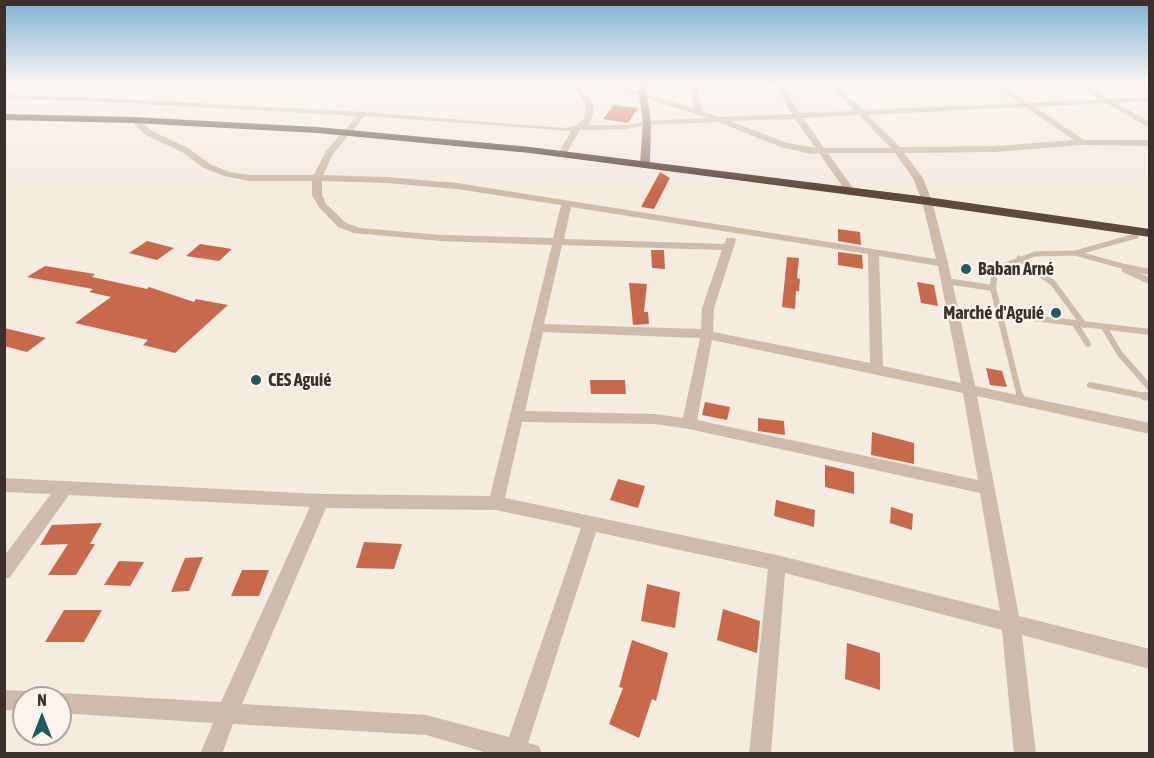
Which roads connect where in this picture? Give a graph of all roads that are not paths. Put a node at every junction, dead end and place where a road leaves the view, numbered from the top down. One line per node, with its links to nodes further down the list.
1 (64, 118): 12 (highway)
2 (359, 118): 17 (street)
3 (418, 118): 16 (street)
4 (588, 118): 16 (street)
5 (646, 118): 14 (street)
6 (717, 118): 13 (street)
7 (763, 118): 13 (street)
8 (799, 118): 21 (street)
9 (866, 118): 20 (street)
10 (1048, 118): 18 (street)
11 (1136, 118): 15 (street)
12 (134, 120): 17 (highway); 24 (street)
13 (721, 120): 14 (street); 21 (street)
14 (647, 123): 16 (street); 23 (street)
15 (1149, 126)
16 (577, 128): 22 (street)
17 (346, 133): 22 (highway); 24 (street)
18 (1082, 142): 19 (street); 20 (street)
19 (1149, 143)
20 (896, 148): 21 (street); 26 (street)
21 (823, 150): 25 (street)
22 (561, 154): 23 (highway)
23 (645, 164): 25 (highway)
24 (317, 178): 27 (street); 31 (street)
25 (850, 191): 26 (highway)
26 (927, 201): 29 (highway); 36 (street)
27 (567, 202): 28 (street); 31 (street)
28 (734, 229): 32 (street); 33 (street)
29 (1133, 231): 30 (highway); 34 (lane)
30 (1149, 233)
31 (557, 242): 32 (street); 46 (street)
32 (728, 247): 48 (street)
33 (873, 252): 36 (street); 50 (street)
34 (1075, 253): 35 (lane); 37 (lane)
35 (1019, 258): 41 (lane); 44 (lane)
36 (943, 263): 39 (street)
37 (1114, 265): 38 (lane); 40 (lane)
38 (1149, 272)
39 (946, 281): 41 (lane); 53 (street)
40 (1149, 281)
41 (993, 288): 42 (lane)
42 (999, 314): 43 (lane); 55 (lane)
43 (1075, 324): 44 (lane); 49 (lane)
44 (1084, 325): 45 (lane)
45 (1104, 327): 47 (lane); 52 (lane)
46 (536, 328): 48 (street); 56 (street)
47 (1149, 332)
48 (707, 335): 50 (street); 57 (street)
49 (1088, 344)
50 (877, 369): 53 (street)
51 (1090, 385): 54 (lane)
52 (1149, 388)
53 (969, 389): 55 (street); 60 (street)
54 (1149, 397)
55 (1022, 400): 58 (street)
56 (515, 416): 57 (street); 63 (street)
57 (689, 424): 60 (street)
58 (1149, 429)
59 (4, 485): 61 (street)
60 (986, 488): 67 (street)
61 (64, 489): 62 (street); 66 (street)
62 (321, 501): 63 (street); 70 (street)
63 (496, 503): 64 (street)
64 (591, 523): 65 (street); 71 (street)
65 (777, 563): 67 (street); 73 (street)
66 (4, 570)
67 (1011, 622): 68 (street); 74 (street)
68 (1149, 659)
69 (72, 704): 70 (street)
70 (227, 713): 71 (street); 72 (street)
71 (523, 751)
72 (211, 753)
73 (759, 753)
74 (1025, 753)

